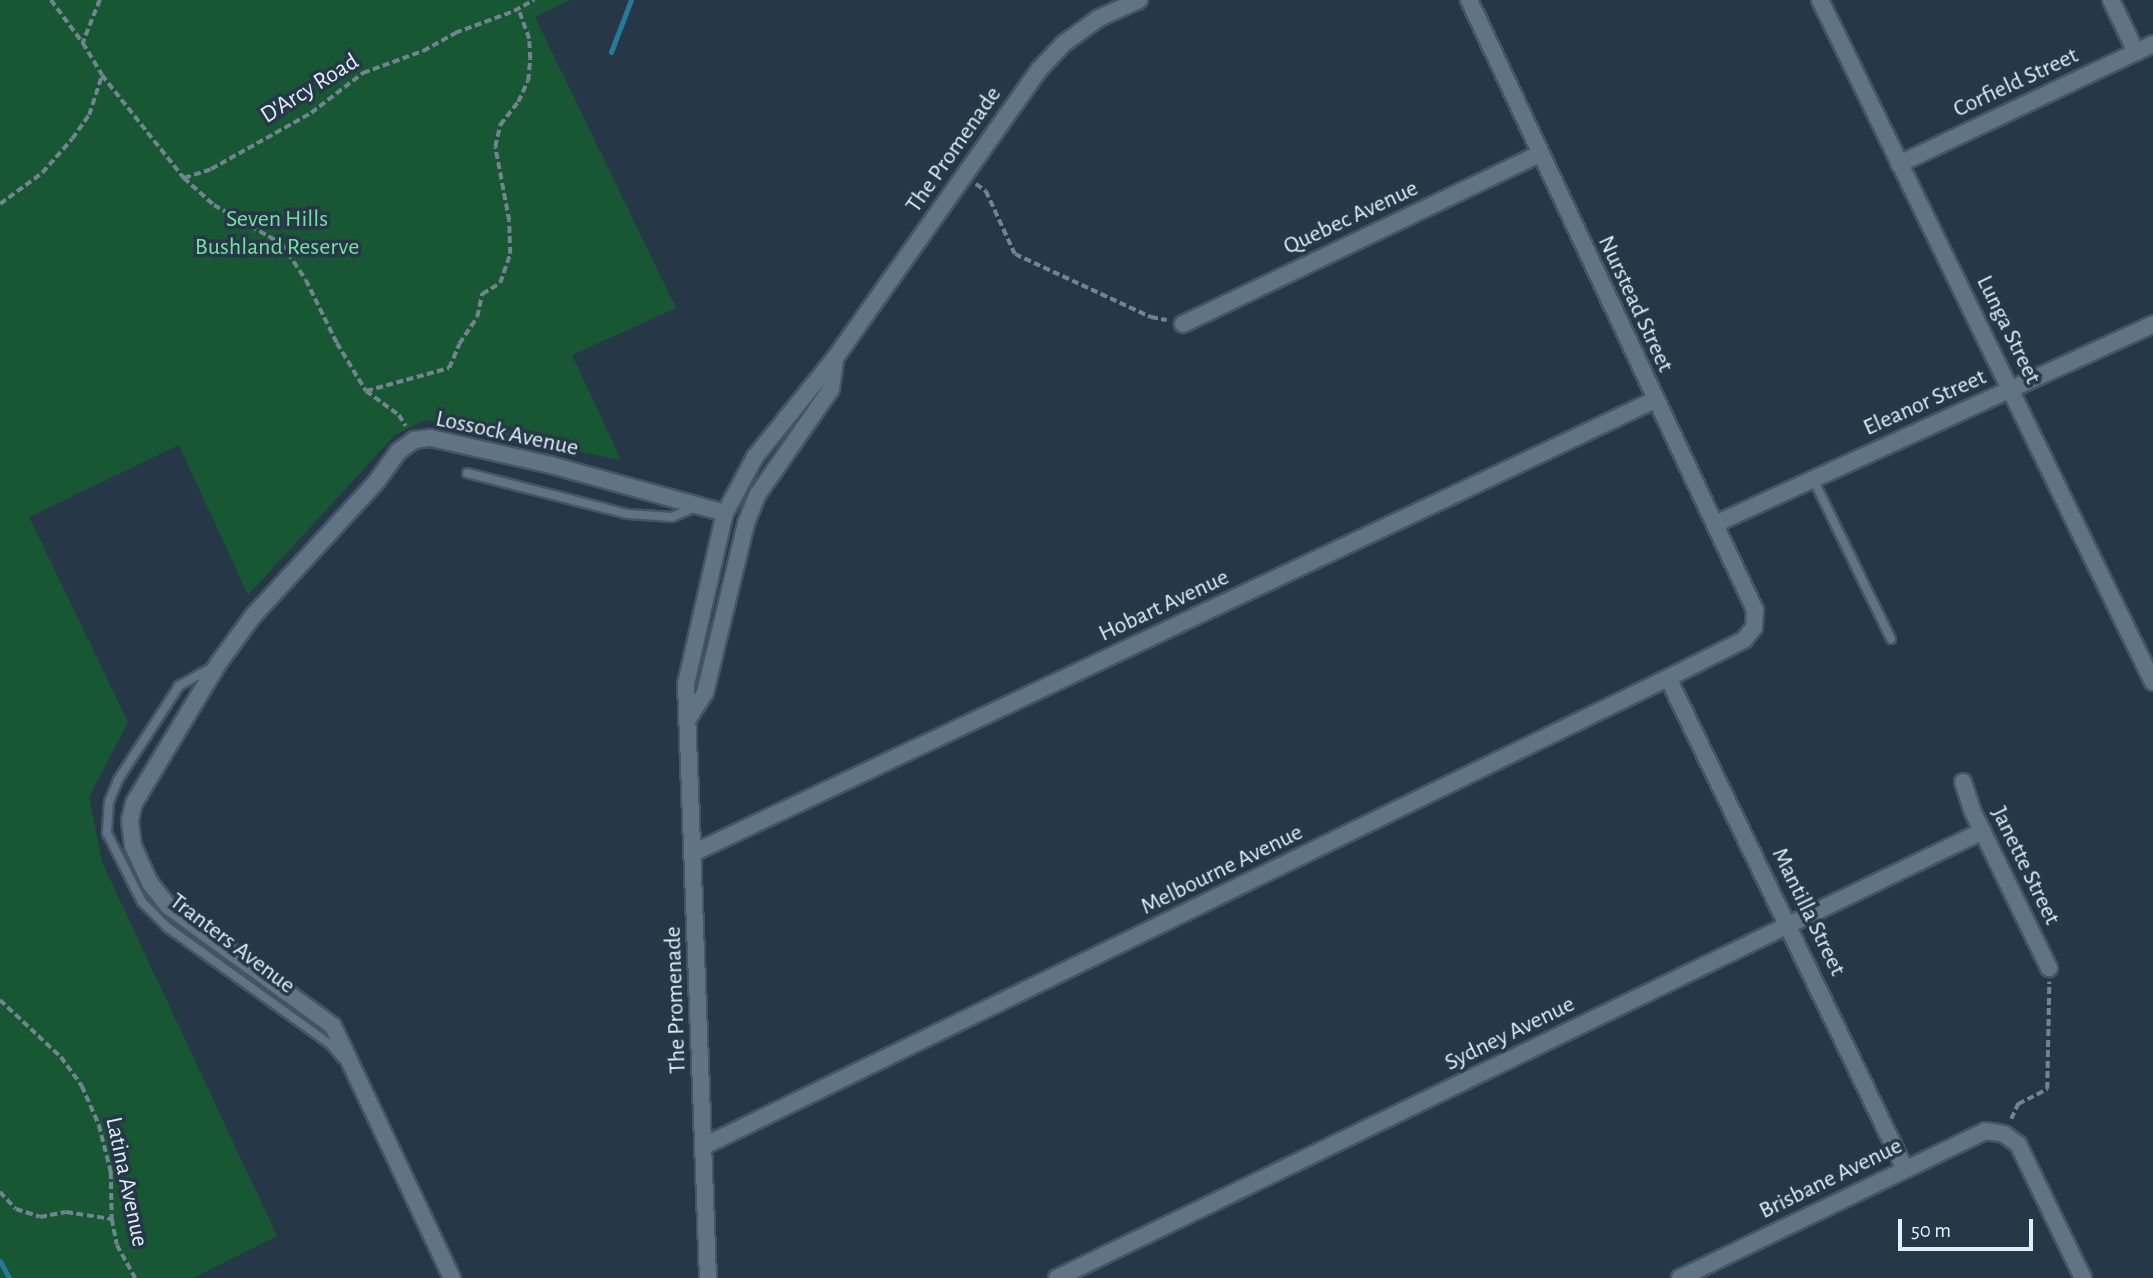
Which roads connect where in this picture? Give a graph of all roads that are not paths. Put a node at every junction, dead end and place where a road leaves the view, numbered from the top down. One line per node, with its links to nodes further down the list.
1 (1139, 0): 11 (street, The Promenade)
2 (1469, 0): 7 (street, Nurstead Street)
3 (1820, 0): 8 (street, Lunga Street)
4 (2110, 0): 6 (street)
5 (2153, 44): 6 (street, Corfield Street)
6 (2136, 52): 8 (street, Corfield Street)
7 (1539, 154): 9 (street, Quebec Avenue); 13 (street, Nurstead Street)
8 (1899, 164): 12 (street, Lunga Street)
9 (1183, 324)
10 (2153, 324): 12 (street, Eleanor Street)
11 (835, 358): 18 (street, The Promenade); 25 (street, The Promenade)
12 (2012, 388): 16 (street, Eleanor Street); 24 (street, Lunga Street)
13 (1655, 400): 19 (street, Nurstead Street); 28 (street, Hobart Avenue)
14 (414, 440): 17 (street, Lossock Avenue); 22 (street, Tranters Avenue)
15 (467, 473): 17 (lane, Lossock Avenue)
16 (1814, 478): 19 (street, Eleanor Street); 21 (lane)
17 (698, 506): 18 (street, Lossock Avenue)
18 (724, 513): 25 (street, The Promenade)
19 (1715, 524): 20 (street, Nurstead Street)
20 (1754, 628): 23 (street, Melbourne Avenue)
21 (1891, 639)
22 (218, 664): 31 (street, Tranters Avenue); 31 (lane, Tranters Avenue)
23 (1668, 678): 29 (street, Mantilla Street); 32 (street, Melbourne Avenue)
24 (2153, 682)
25 (688, 719): 28 (street, The Promenade)
26 (1963, 782): 27 (street, Janette Street)
27 (1983, 831): 29 (street, Sydney Avenue); 30 (street, Janette Street)
28 (693, 853): 32 (street, The Promenade)
29 (1789, 924): 33 (street, Mantilla Street); 36 (street, Sydney Avenue)
30 (2049, 968)
31 (356, 1073): 34 (street, Tranters Avenue)
32 (704, 1146): 35 (street, The Promenade)
33 (1905, 1167): 37 (street, Brisbane Avenue); 38 (street, Brisbane Avenue)
34 (452, 1278)
35 (708, 1278)
36 (1056, 1278)
37 (1680, 1278)
38 (2083, 1278)

